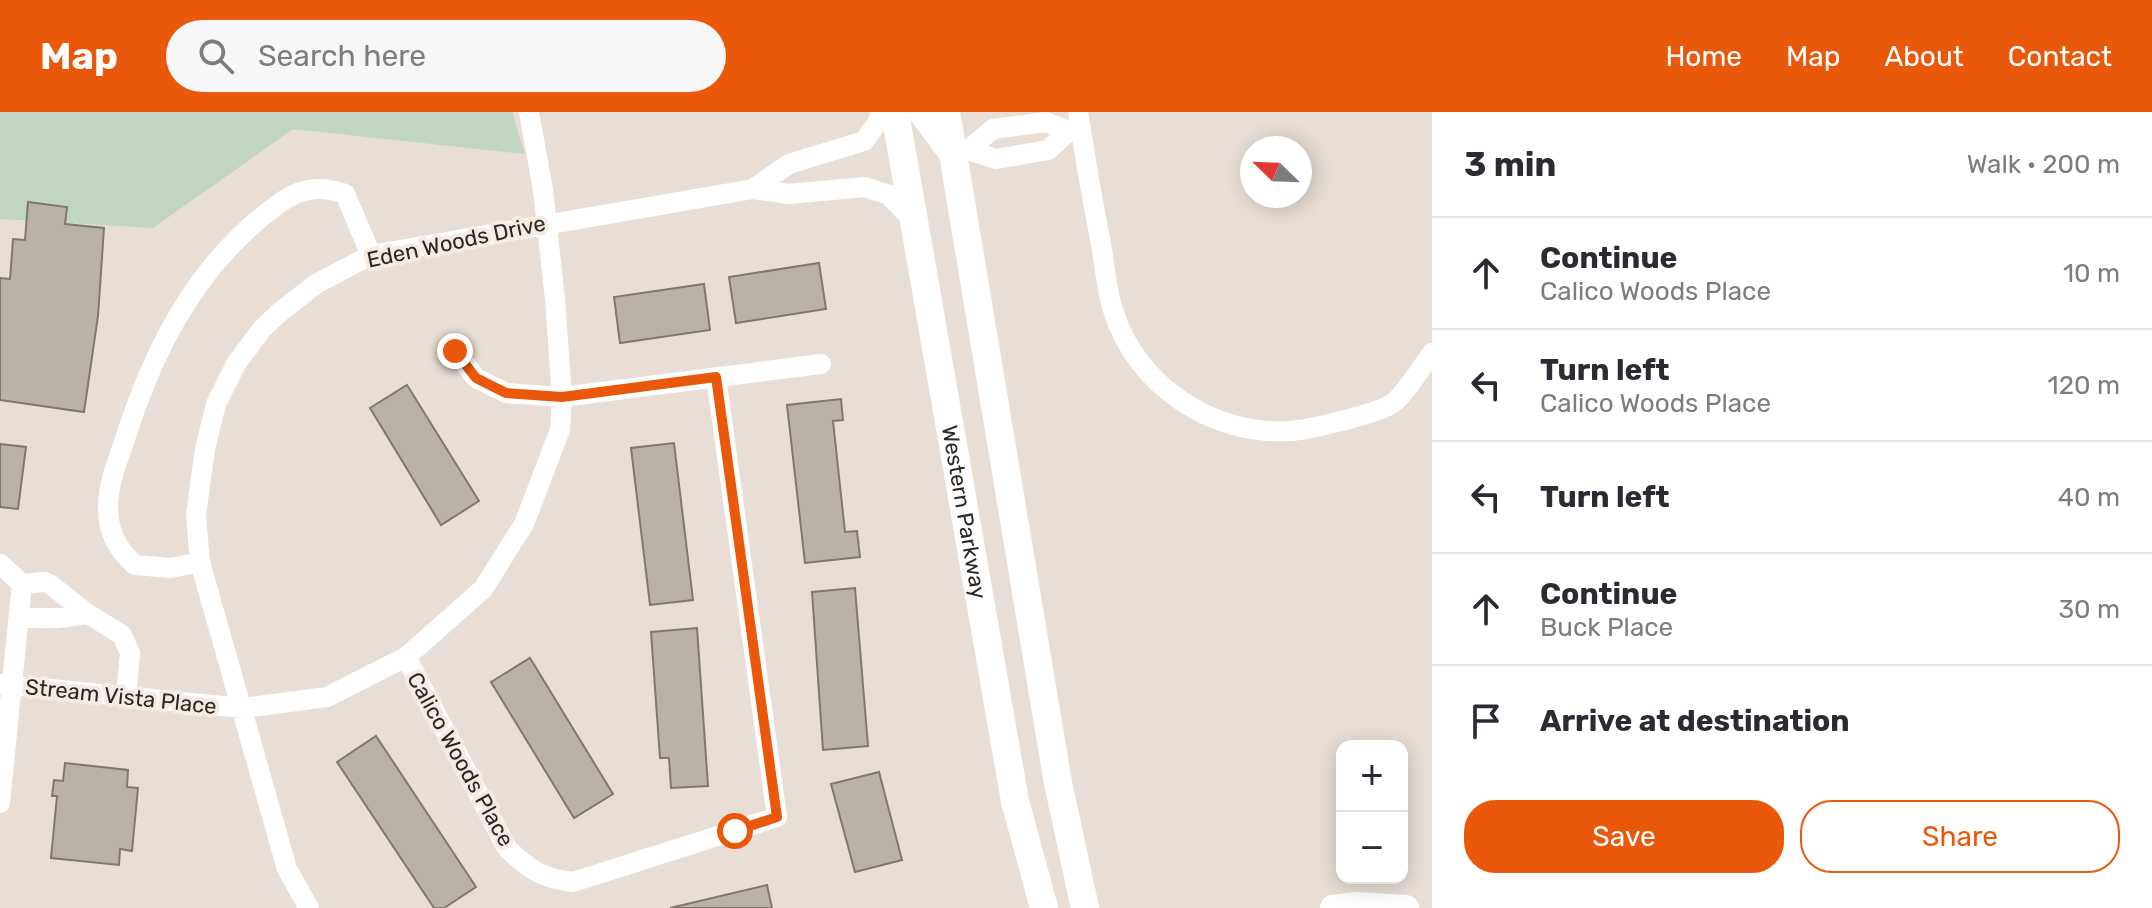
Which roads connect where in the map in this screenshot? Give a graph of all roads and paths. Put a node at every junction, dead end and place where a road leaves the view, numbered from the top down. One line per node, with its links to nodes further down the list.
1 (529, 112): 9 (street, Stream Vista Place)
2 (881, 112): 8 (street, Eden Woods Drive)
3 (895, 112): 10 (main road, Western Parkway)
4 (922, 112): 7 (main road)
5 (946, 112): 7 (main road, Western Parkway)
6 (1076, 124): 7 (street); 7 (street); 13 (street)
7 (960, 151): 29 (main road, Western Parkway)
8 (753, 189): 9 (street, Eden Woods Drive); 10 (street, Eden Woods Drive)
9 (547, 222): 11 (street, Eden Woods Drive); 16 (street, Stream Vista Place)
10 (915, 223): 28 (main road, Western Parkway)
11 (371, 255): 17 (street, Eden Woods Drive); 17 (street)
12 (455, 351): 16 (street)
13 (1432, 353)
14 (821, 364): 15 (street)
15 (716, 377): 16 (street); 22 (street, Calico Woods Place)
16 (562, 397): 22 (street, Stream Vista Place)
17 (200, 562): 25 (street, Eden Woods Drive)
18 (0, 564): 19 (street)
19 (22, 584): 20 (street); 21 (street)
20 (88, 614): 21 (street); 24 (street)
21 (19, 618): 23 (street)
22 (406, 657): 25 (street, Stream Vista Place)
23 (7, 684): 24 (street, Stream Vista Place); 26 (street)
24 (126, 696): 25 (street, Stream Vista Place)
25 (243, 708): 27 (street, Eden Woods Drive)
26 (0, 803)
27 (309, 908)
28 (1044, 908)
29 (1085, 908)
30 (1333, 908): 31 (street)
31 (1406, 908)

